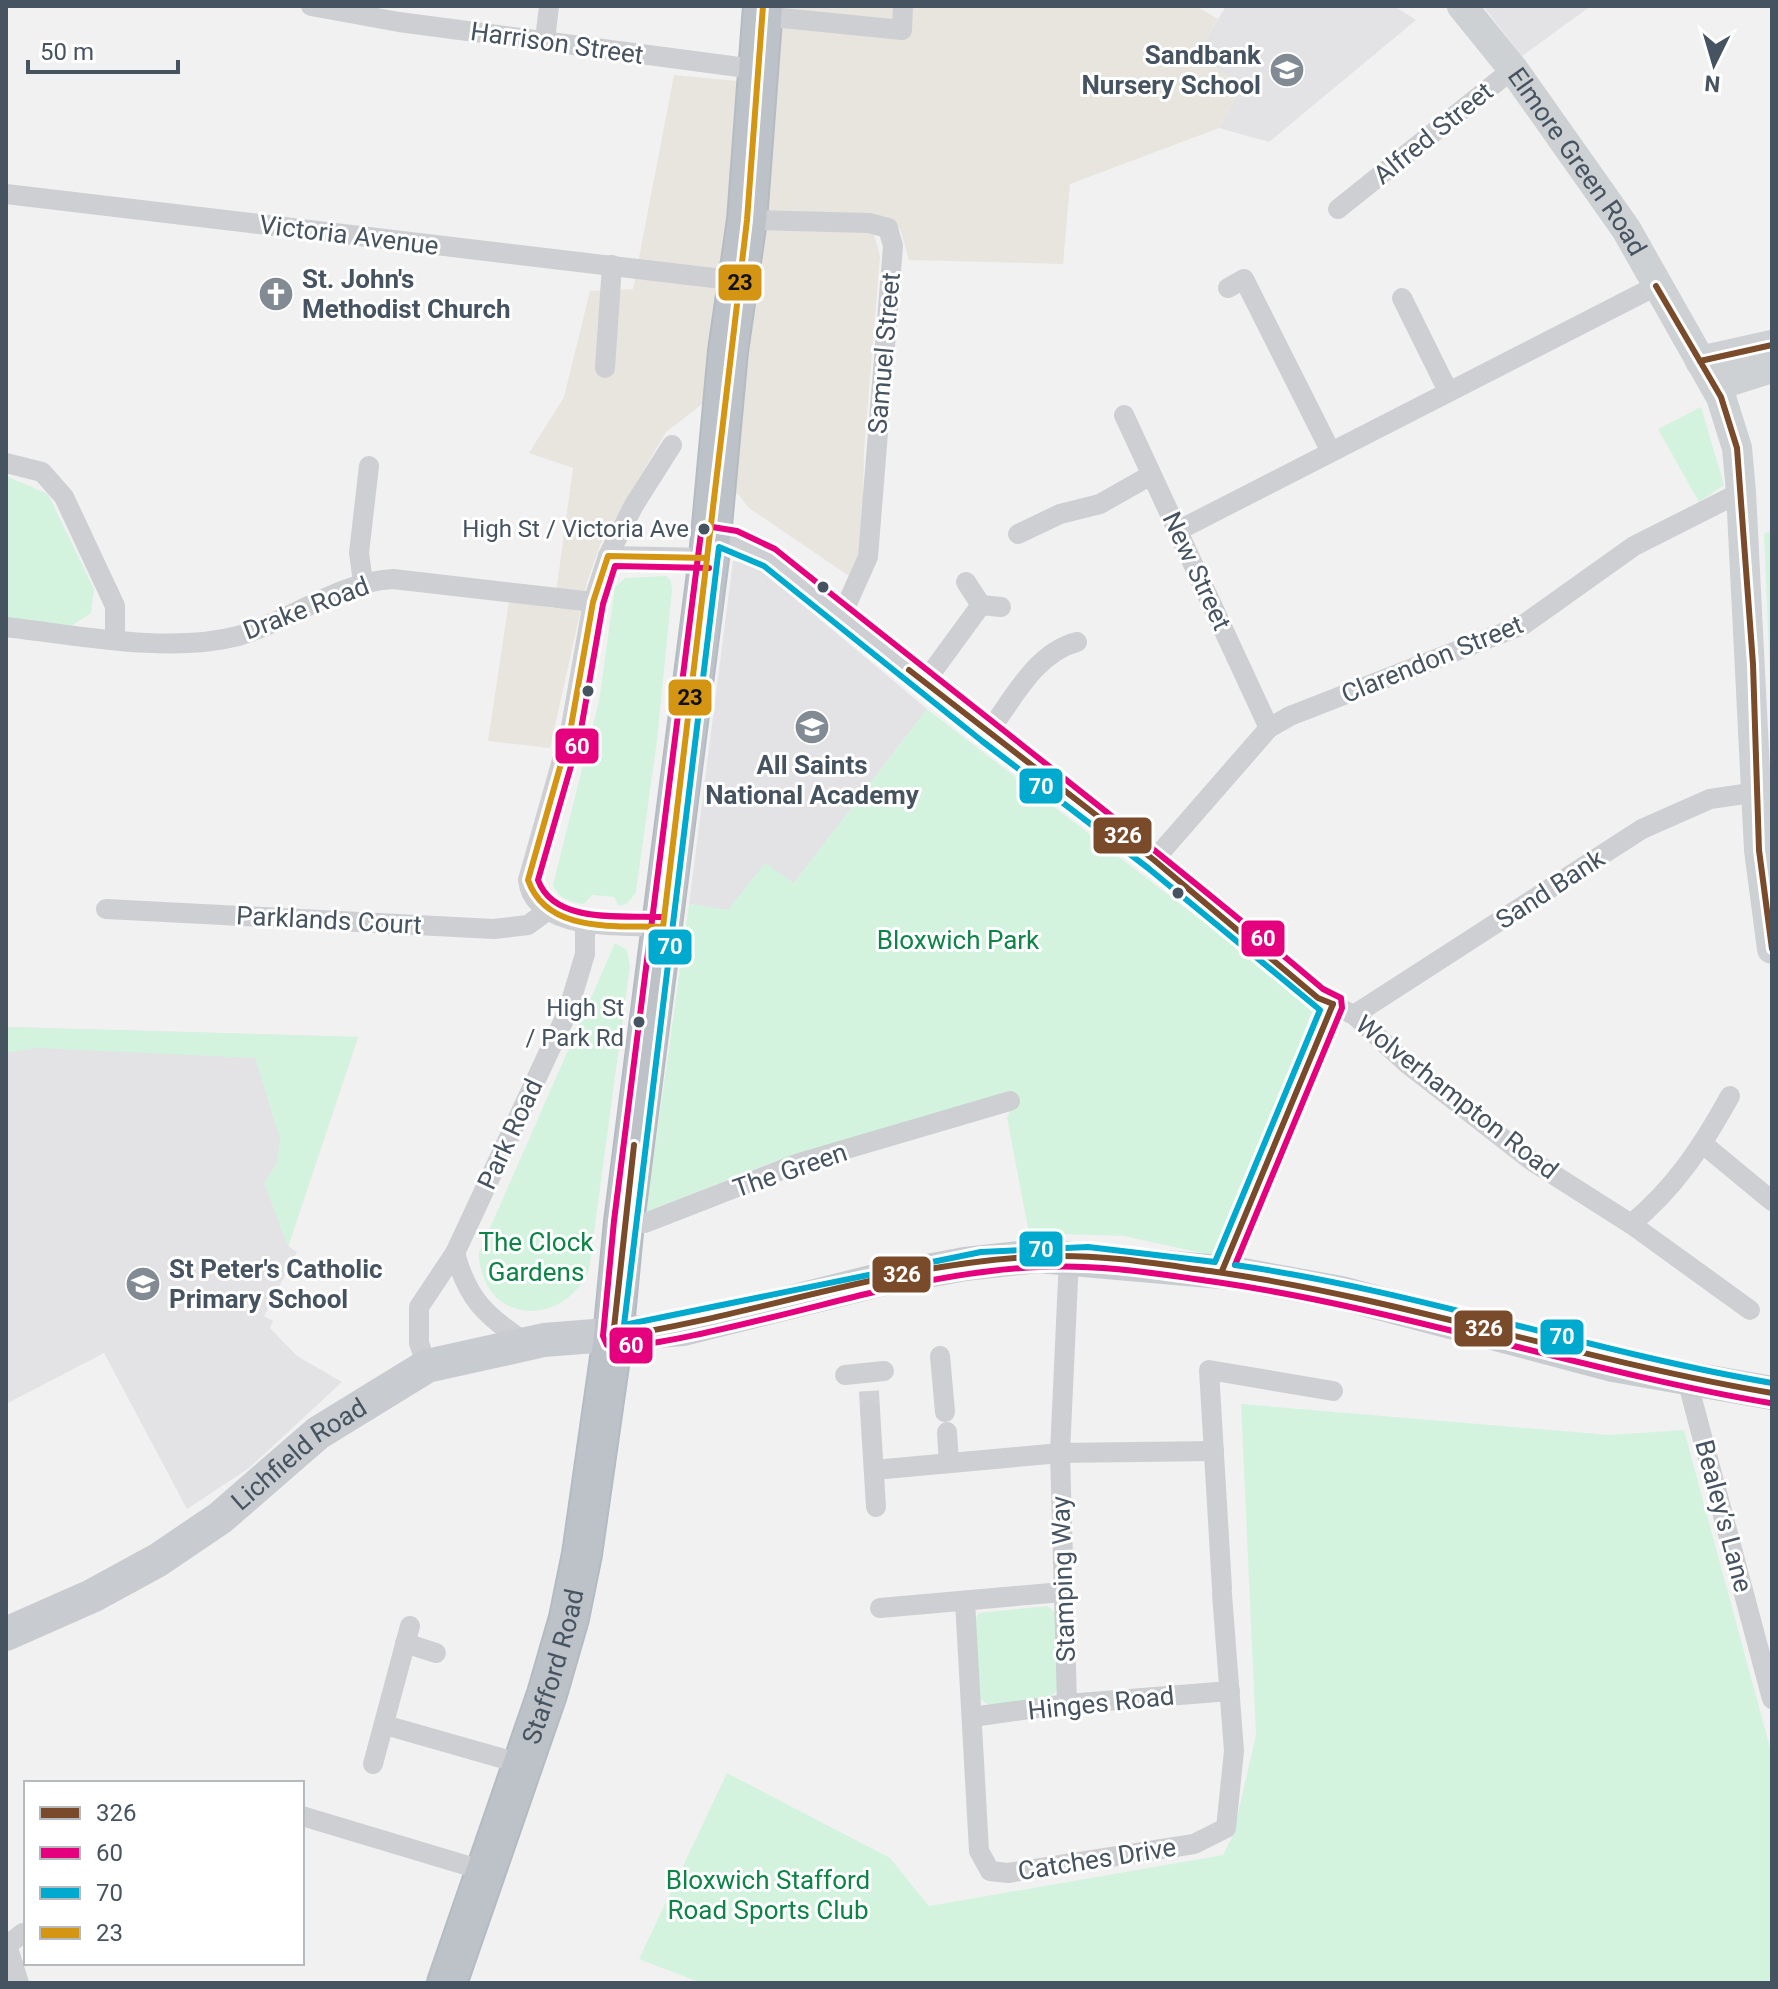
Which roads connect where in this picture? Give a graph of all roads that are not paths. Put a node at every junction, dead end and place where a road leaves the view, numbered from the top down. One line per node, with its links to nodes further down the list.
1 (311, 6): 5 (street, Harrison Street)
2 (549, 6): 7 (street)
3 (903, 6): 6 (street)
4 (1462, 6): 9 (main road, Elmore Green Road)
5 (332, 8): 7 (street, Harrison Street)
6 (762, 11): 8 (highway, Stafford Road)
7 (545, 40): 8 (street, Harrison Street)
8 (748, 66): 12 (highway, Stafford Road)
9 (1513, 69): 11 (street, Alfred Street); 15 (main road, Elmore Green Road)
10 (6, 194): 13 (street, Victoria Avenue)
11 (1352, 205)
12 (747, 220): 14 (highway, Stafford Road); 36 (street, Samuel Street)
13 (612, 265): 14 (street, Victoria Avenue); 19 (street)
14 (739, 281): 31 (highway, Stafford Road)
15 (1656, 286): 20 (main road, Elmore Green Road); 21 (street)
16 (1228, 288): 24 (street)
17 (1402, 298): 21 (street)
18 (1771, 365): 20 (main road)
19 (605, 368)
20 (1707, 373): 28 (main road, Elmore Green Road)
21 (1448, 391): 24 (street)
22 (1124, 415): 27 (street, New Street)
23 (672, 445): 32 (street)
24 (1330, 450): 29 (street)
25 (6, 463): 38 (street)
26 (369, 466): 33 (street)
27 (1151, 475): 29 (street, New Street); 30 (street)
28 (1741, 492): 41 (street, Clarendon Street); 43 (main road, Elmore Green Road)
29 (1179, 530): 41 (street, New Street)
30 (1018, 534)
31 (710, 546): 32 (street); 36 (street, Wolverhampton Road); 48 (highway, Stafford Road)
32 (608, 556): 35 (street)
33 (363, 582): 35 (street, Drake Road); 38 (street, Drake Road)
34 (966, 582): 40 (street)
35 (593, 602): 46 (street)
36 (842, 615): 40 (street, Wolverhampton Road)
37 (6, 627): 38 (street, Drake Road)
38 (115, 638)
39 (1077, 642): 42 (street)
40 (924, 683): 42 (street, Wolverhampton Road)
41 (1269, 728): 44 (street, Clarendon Street)
42 (988, 733): 44 (street, Wolverhampton Road)
43 (1757, 792): 49 (main road, Elmore Green Road); 51 (street, Sand Bank)
44 (1154, 860): 50 (street, Wolverhampton Road)
45 (106, 909): 46 (street, Parklands Court)
46 (547, 911): 47 (street)
47 (585, 922): 48 (street); 58 (street, Park Road)
48 (663, 927): 56 (highway, Stafford Road)
49 (1772, 949)
50 (1333, 1004): 51 (street, Wolverhampton Road); 60 (street)
51 (1354, 1015): 57 (street, Wolverhampton Road)
52 (1730, 1096): 54 (street)
53 (1010, 1101): 56 (street, The Green)
54 (1703, 1144): 55 (street); 57 (street)
55 (1772, 1201)
56 (624, 1222): 62 (highway, Stafford Road)
57 (1631, 1224): 61 (street, Wolverhampton Road)
58 (455, 1253): 63 (street); 65 (street, Park Road)
59 (1069, 1258): 60 (main road, Lichfield Road); 62 (main road, Lichfield Road); 71 (street, Stamping Way)
60 (1222, 1271): 67 (main road, Lichfield Road)
61 (1750, 1310)
62 (613, 1337): 63 (main road, Lichfield Road); 86 (highway, Stafford Road)
63 (526, 1343): 65 (main road, Lichfield Road)
64 (940, 1356): 72 (street)
65 (427, 1366): 78 (main road, Lichfield Road)
66 (845, 1375): 73 (street)
67 (1687, 1380): 69 (main road, Lichfield Road); 81 (street, Bealey’s Lane)
68 (1333, 1391): 70 (street)
69 (1772, 1393)
70 (1214, 1451): 71 (street); 80 (street)
71 (1060, 1453): 72 (street); 75 (street, Stamping Way)
72 (949, 1463): 73 (street)
73 (874, 1470): 74 (street)
74 (876, 1507)
75 (1062, 1592): 76 (street); 82 (street, Stamping Way)
76 (965, 1601): 77 (street); 83 (street, Catches Drive)
77 (880, 1608)
78 (6, 1634)
79 (436, 1653): 84 (street)
80 (1230, 1691): 82 (street, Hinges Road); 83 (street, Catches Drive)
81 (1772, 1699)
82 (1067, 1704): 83 (street, Hinges Road)
83 (972, 1717)
84 (385, 1725): 85 (street); 86 (street)
85 (373, 1764)
86 (522, 1764): 88 (highway, Stafford Road)
87 (304, 1817): 88 (street)
88 (485, 1871): 91 (highway, Stafford Road)
89 (12, 1941): 90 (street)
90 (19, 1983)
91 (447, 1983)

